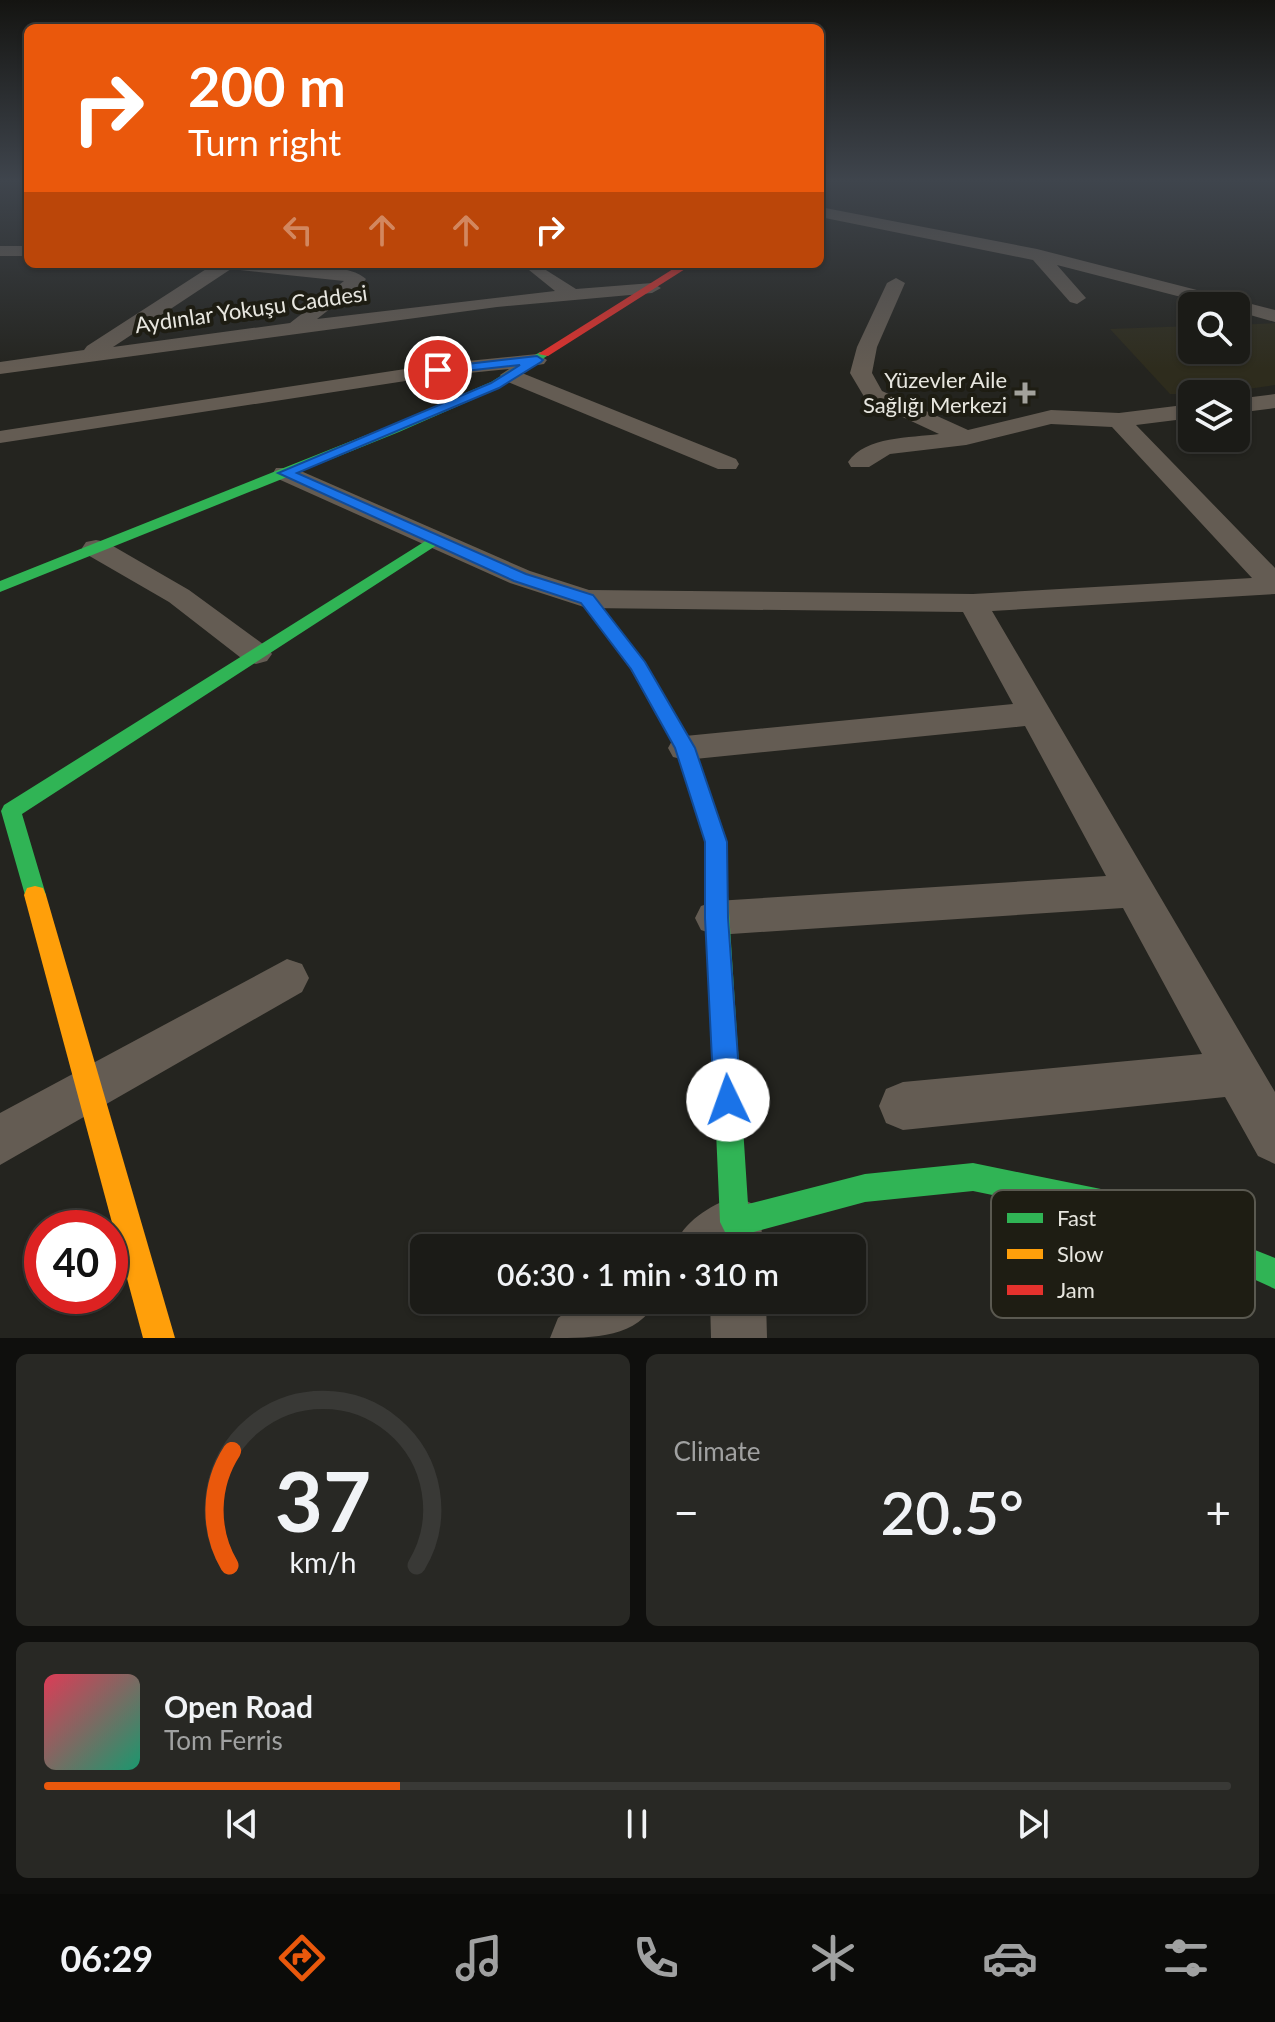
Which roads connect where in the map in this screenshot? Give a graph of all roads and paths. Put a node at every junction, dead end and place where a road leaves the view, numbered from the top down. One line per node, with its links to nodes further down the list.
1 (988, 244): 4 (street)
2 (0, 251): 3 (street)
3 (24, 251)
4 (1037, 254): 12 (street); 13 (street)
5 (220, 268): 15 (street)
6 (280, 268): 14 (street)
7 (682, 268): 10 (street)
8 (538, 270): 11 (street)
9 (896, 283): 24 (street)
10 (652, 288): 11 (street, Aydınlar Yokuşu Caddesi); 16 (street)
11 (573, 295): 14 (street, Aydınlar Yokuşu Caddesi)
12 (1077, 298)
13 (1275, 316)
14 (297, 326): 15 (street, Aydınlar Yokuşu Caddesi)
15 (86, 355): 17 (street, Aydınlar Yokuşu Caddesi)
16 (537, 360): 18 (street); 23 (street)
17 (0, 368)
18 (511, 375): 26 (street); 27 (street)
19 (1275, 401): 20 (street)
20 (1250, 404)
21 (1178, 413): 22 (street)
22 (1119, 420): 24 (street); 30 (street)
23 (6, 437)
24 (966, 438): 25 (street)
25 (860, 462)
26 (727, 464)
27 (285, 473): 28 (street); 29 (street)
28 (435, 540): 32 (street); 34 (street)
29 (96, 548): 31 (street); 34 (street)
30 (1275, 585): 33 (street)
31 (0, 587)
32 (587, 599): 33 (street); 36 (street)
33 (973, 603): 35 (street)
34 (256, 654): 37 (street)
35 (1035, 713): 36 (street); 38 (street)
36 (685, 748): 39 (street)
37 (6, 804): 41 (street)
38 (1136, 891): 39 (street); 43 (street)
39 (716, 918): 46 (street)
40 (287, 978): 41 (street)
41 (89, 1089): 44 (street); 52 (street)
42 (903, 1106): 43 (street)
43 (1262, 1106)
44 (0, 1140)
45 (1037, 1190): 47 (street)
46 (724, 1234)
47 (738, 1234)
48 (1255, 1264): 49 (street)
49 (1275, 1274)
50 (611, 1314): 53 (street)
51 (738, 1314): 54 (street)
52 (159, 1338)
53 (578, 1338)
54 (739, 1338)

